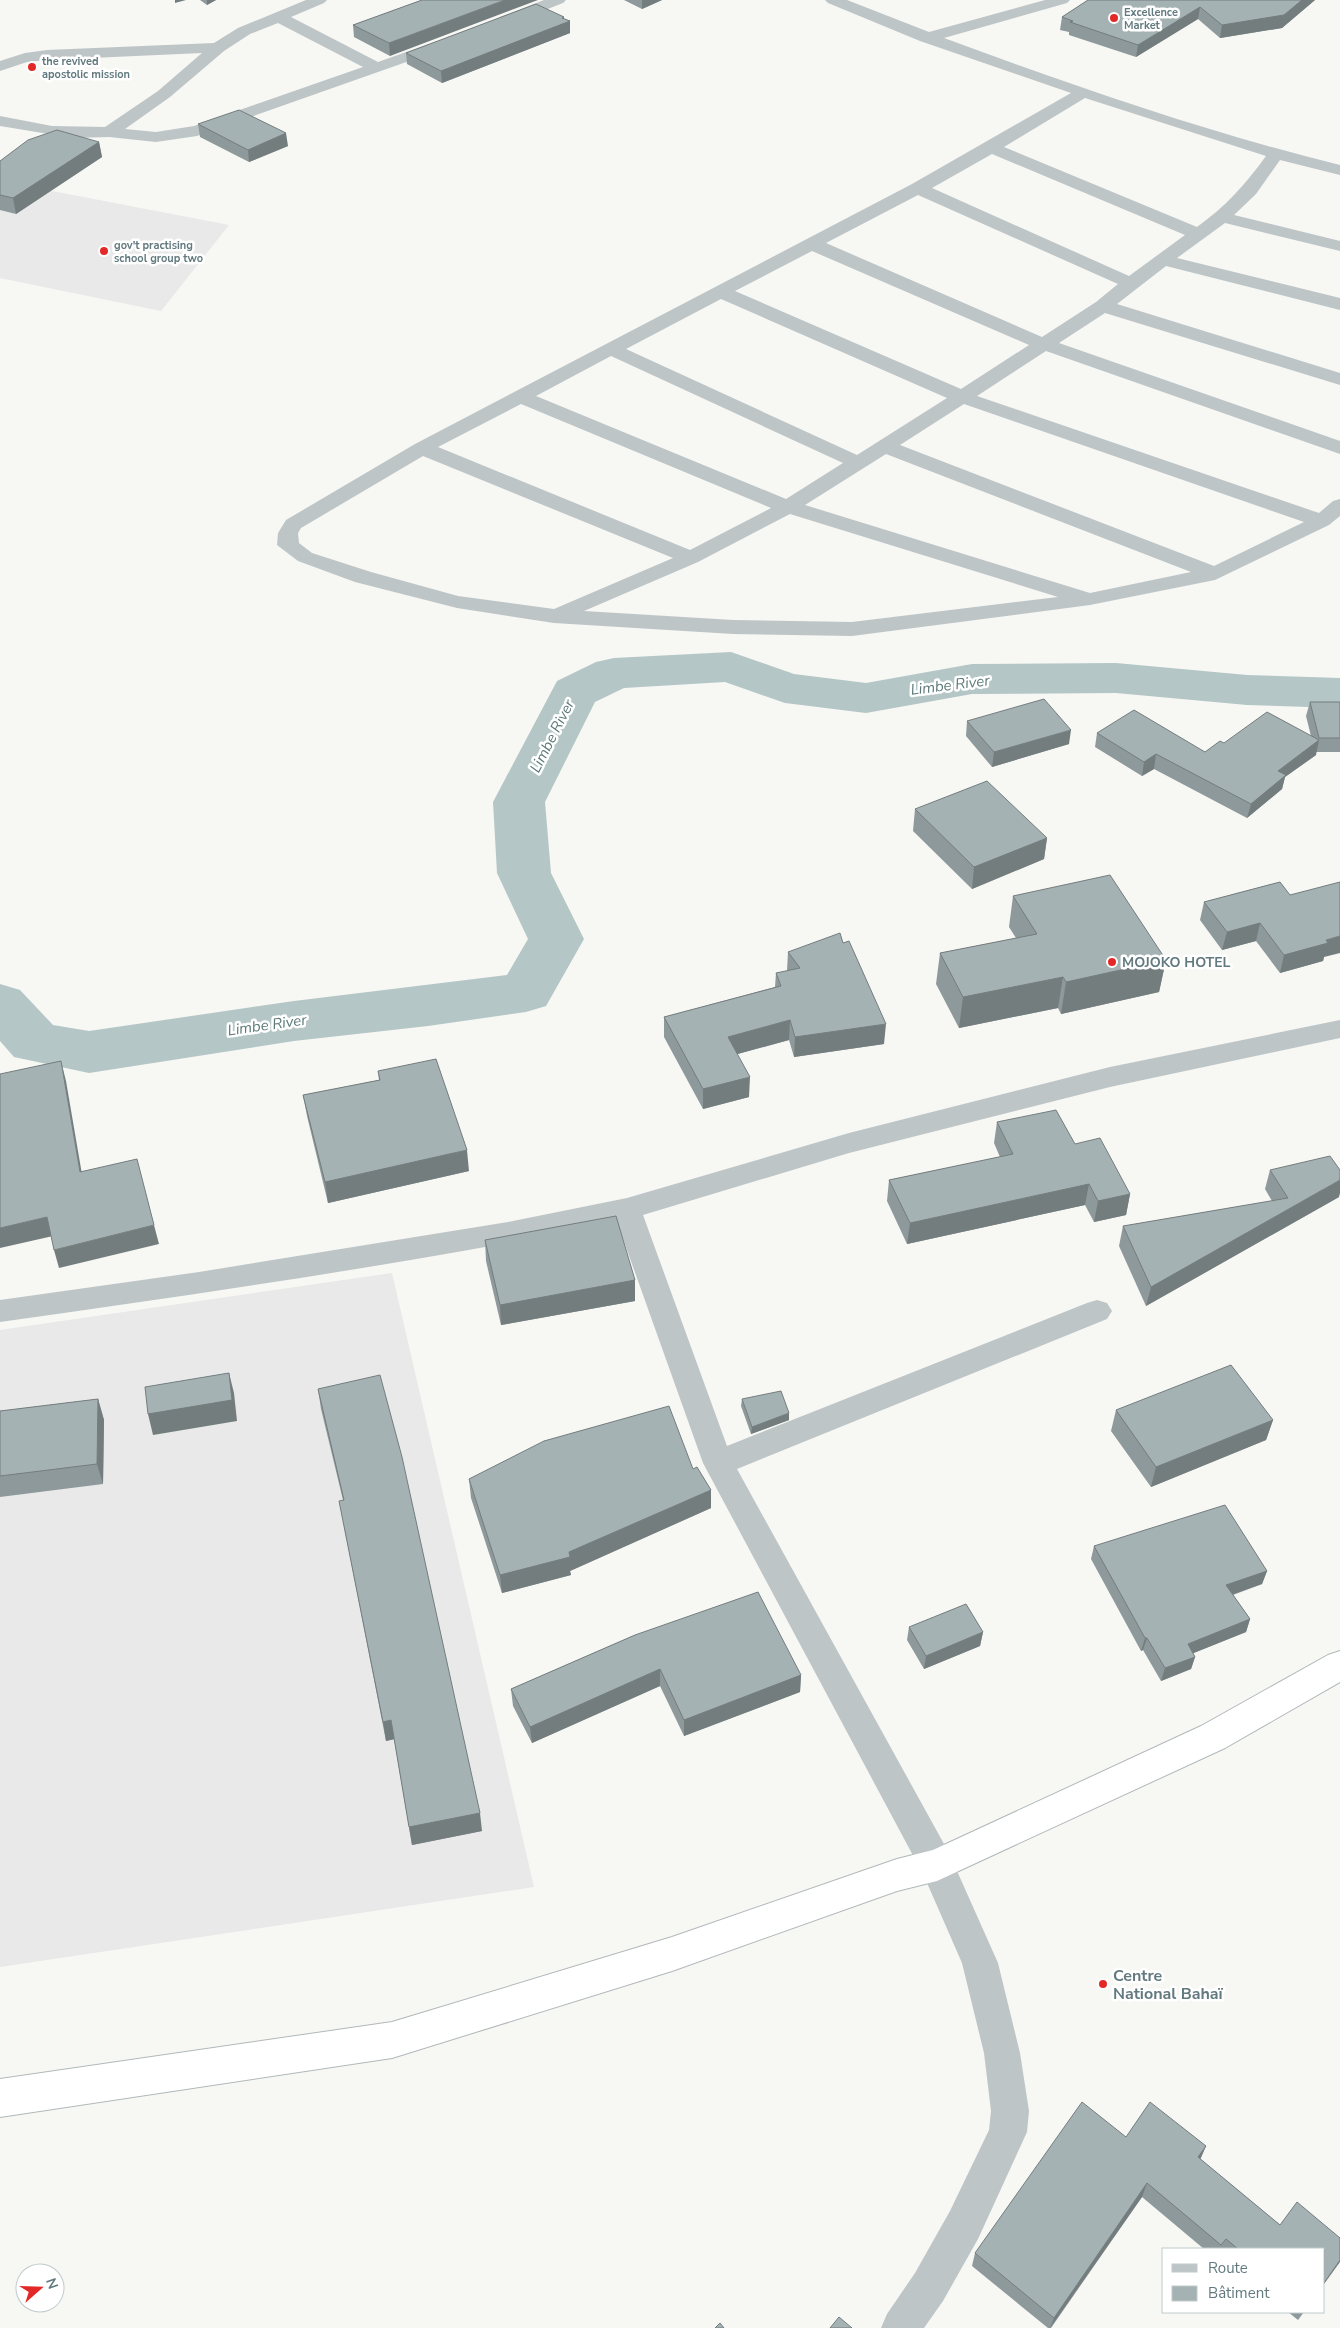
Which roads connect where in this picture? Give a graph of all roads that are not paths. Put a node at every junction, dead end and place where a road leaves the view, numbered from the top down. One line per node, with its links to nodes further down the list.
1 (319, 0): 5 (street)
2 (558, 0): 6 (street)
3 (833, 0): 7 (street)
4 (1062, 0): 7 (street)
5 (277, 16): 9 (street); 11 (street)
6 (490, 26)
7 (926, 38): 12 (street)
8 (453, 40): 11 (street)
9 (218, 48): 10 (street); 14 (street)
10 (0, 66)
11 (378, 68): 14 (street)
12 (1083, 93): 15 (street); 16 (street)
13 (0, 120): 14 (street)
14 (109, 132)
15 (991, 148): 18 (street); 20 (street)
16 (1275, 155): 17 (street); 19 (street)
17 (1340, 170)
18 (918, 188): 21 (street); 24 (street)
19 (1222, 217): 20 (street); 22 (street)
20 (1198, 234): 23 (street)
21 (812, 244): 25 (street); 28 (street)
22 (1340, 246)
23 (1163, 260): 24 (street); 26 (street)
24 (1131, 283): 27 (street)
25 (721, 292): 29 (street); 32 (street)
26 (1340, 304)
27 (1103, 306): 28 (street); 30 (street)
28 (1043, 344): 32 (street); 35 (street)
29 (611, 349): 31 (street); 36 (street)
30 (1340, 379)
31 (522, 396): 34 (street); 38 (street)
32 (962, 397): 33 (street); 39 (street)
33 (885, 446): 36 (street); 41 (street)
34 (422, 448): 40 (street); 43 (street)
35 (1340, 448)
36 (859, 463): 38 (street)
37 (1340, 505): 39 (street)
38 (788, 507): 40 (street); 42 (street)
39 (1322, 521): 41 (street)
40 (691, 558): 43 (street)
41 (1215, 574): 42 (street)
42 (1090, 599): 43 (street)
43 (554, 616)
44 (1340, 1029): 45 (street)
45 (627, 1209): 46 (street); 48 (street)
46 (0, 1311)
47 (1097, 1311): 48 (street)
48 (718, 1463): 50 (street)
49 (1340, 1665): 50 (highway)
50 (937, 1865): 51 (highway); 52 (street)
51 (0, 2098)
52 (901, 2328)

